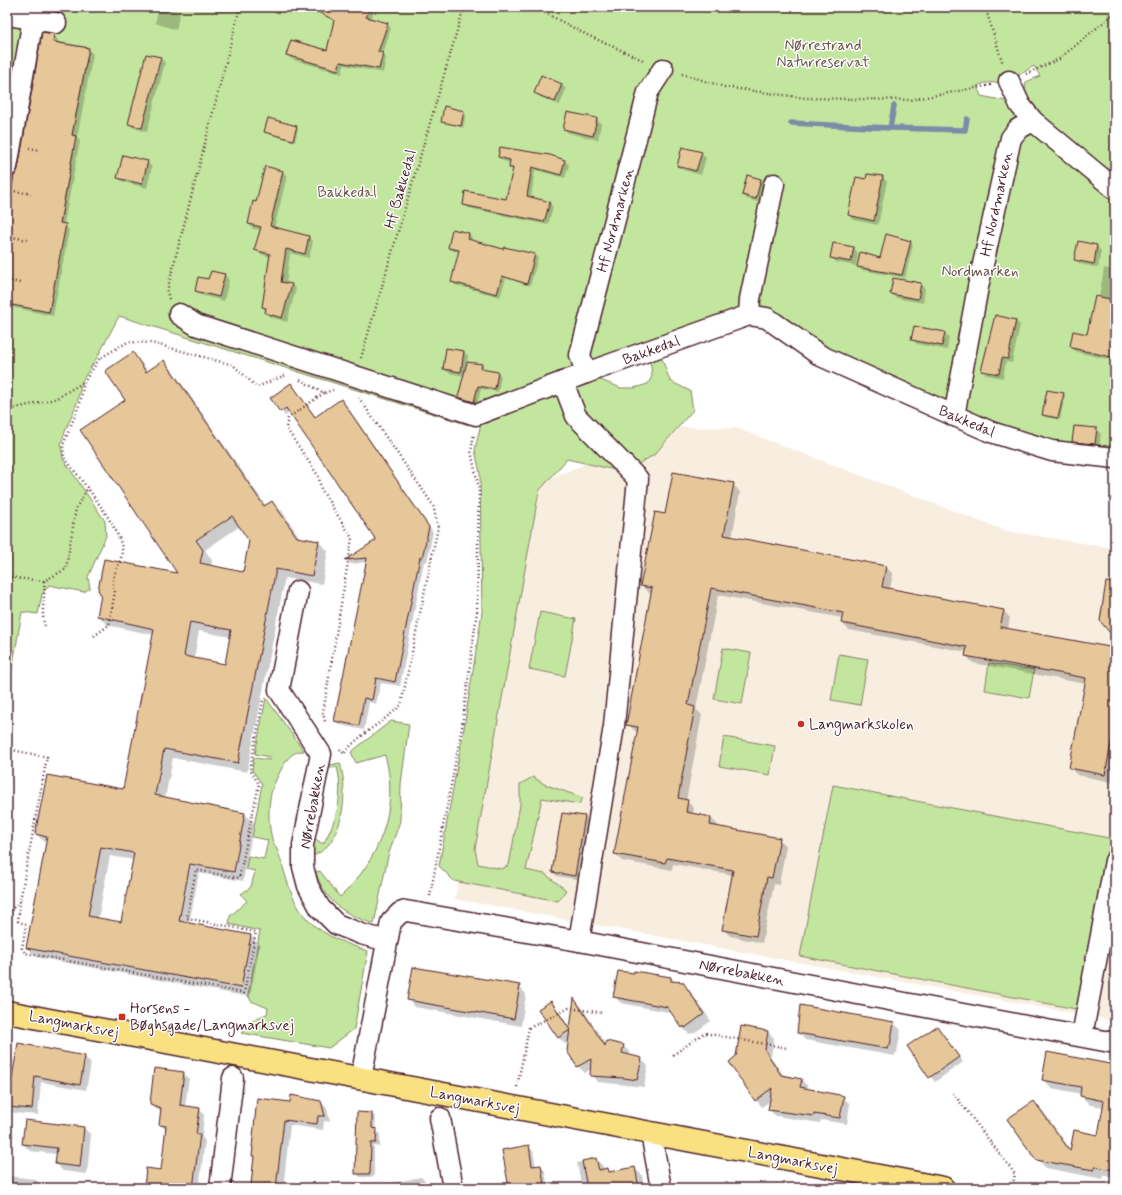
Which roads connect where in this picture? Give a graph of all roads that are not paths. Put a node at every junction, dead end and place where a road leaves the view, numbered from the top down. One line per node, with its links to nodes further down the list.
1 (7, 15): 2 (street)
2 (33, 19): 3 (street); 7 (street)
3 (56, 24)
4 (663, 69): 12 (street, Hf Nordmarken)
5 (1009, 81): 6 (street)
6 (1033, 121): 9 (street); 14 (street, Hf Nordmarken)
7 (7, 163)
8 (774, 184): 11 (street)
9 (1115, 189)
10 (179, 314): 13 (street, Bakkedal)
11 (749, 315): 12 (street, Bakkedal); 14 (street, Bakkedal)
12 (586, 373): 13 (street, Bakkedal)
13 (563, 382): 19 (street)
14 (954, 416): 15 (street, Bakkedal)
15 (1115, 458)
16 (298, 591): 18 (street, Nørrebakken)
17 (1115, 861): 21 (street)
18 (387, 941): 19 (street, Nørrebakken); 24 (street, Nørrebakken)
19 (579, 941): 21 (street, Nørrebakken)
20 (7, 1012): 24 (main road, Langmarksvej)
21 (1082, 1036): 22 (street, Nørrebakken)
22 (1115, 1043)
23 (233, 1078): 27 (street)
24 (361, 1078): 26 (main road, Langmarksvej)
25 (440, 1118): 28 (street)
26 (651, 1134): 29 (street); 30 (main road, Langmarksvej)
27 (220, 1188)
28 (453, 1188)
29 (661, 1188)
30 (943, 1188)

